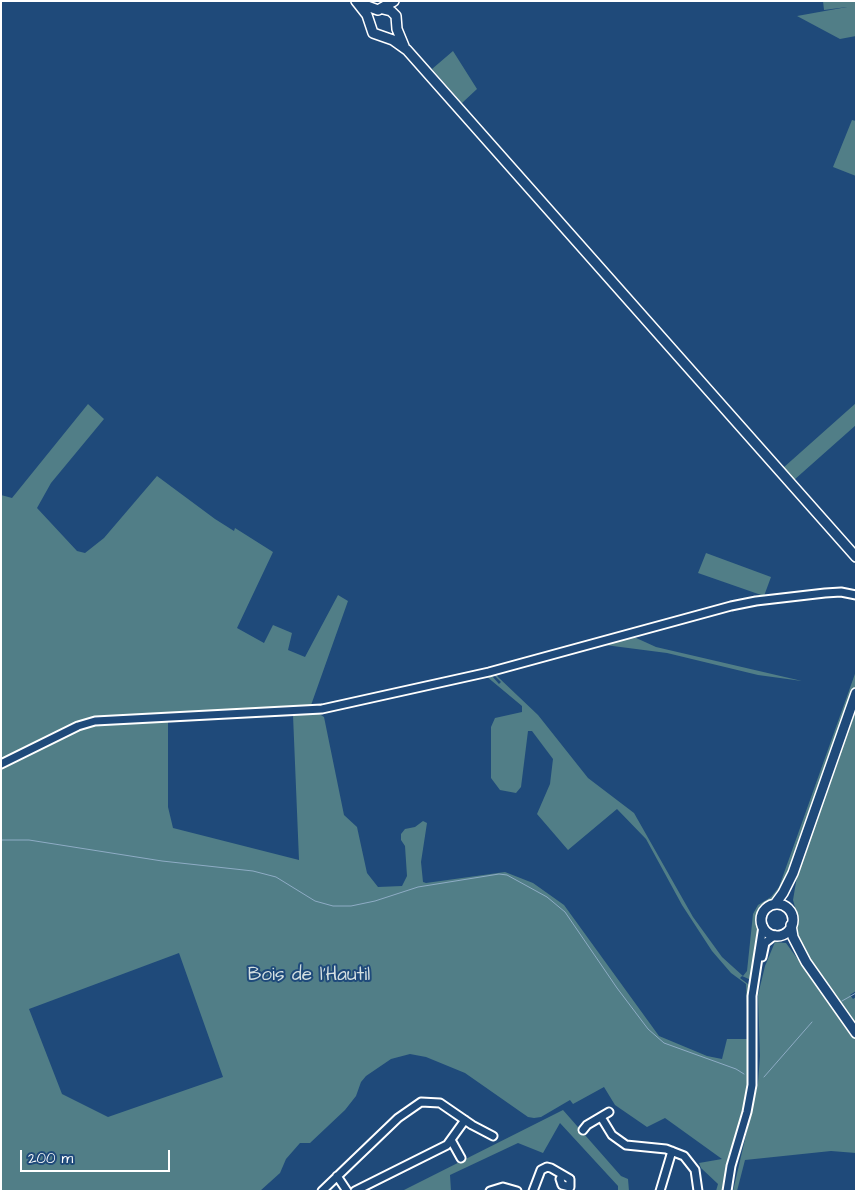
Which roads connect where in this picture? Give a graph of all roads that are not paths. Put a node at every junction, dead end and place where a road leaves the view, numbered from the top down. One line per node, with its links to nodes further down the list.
1 (357, 1): 4 (main road); 6 (main road)
2 (394, 1): 4 (main road)
3 (399, 1): 5 (main road)
4 (381, 9): 5 (main road); 6 (main road)
5 (395, 15): 7 (main road)
6 (370, 21): 8 (main road)
7 (397, 29): 8 (main road); 9 (main road)
8 (386, 37): 9 (main road)
9 (407, 50): 10 (main road)
10 (856, 556)
11 (856, 595): 13 (street)
12 (856, 693): 14 (main road)
13 (1, 764)
14 (793, 873): 15 (main road); 16 (main road)
15 (775, 904): 16 (main road); 17 (main road)
16 (788, 909): 18 (main road)
17 (762, 926): 19 (main road); 40 (street)
18 (791, 926): 19 (main road); 20 (main road)
19 (777, 935): 20 (main road); 40 (street)
20 (806, 962): 21 (main road)
21 (856, 1033)
22 (609, 1112): 23 (street)
23 (601, 1117): 25 (street); 28 (street)
24 (465, 1120): 26 (street); 27 (street); 31 (street)
25 (584, 1130)
26 (494, 1136)
27 (451, 1140): 29 (street); 34 (street)
28 (672, 1151): 38 (street); 39 (street)
29 (461, 1158)
30 (562, 1175): 37 (street)
31 (337, 1176): 32 (street); 33 (street)
32 (322, 1191)
33 (347, 1191)
34 (355, 1191)
35 (490, 1191): 36 (street)
36 (517, 1191)
37 (533, 1191)
38 (660, 1191)
39 (698, 1191)
40 (728, 1191)

